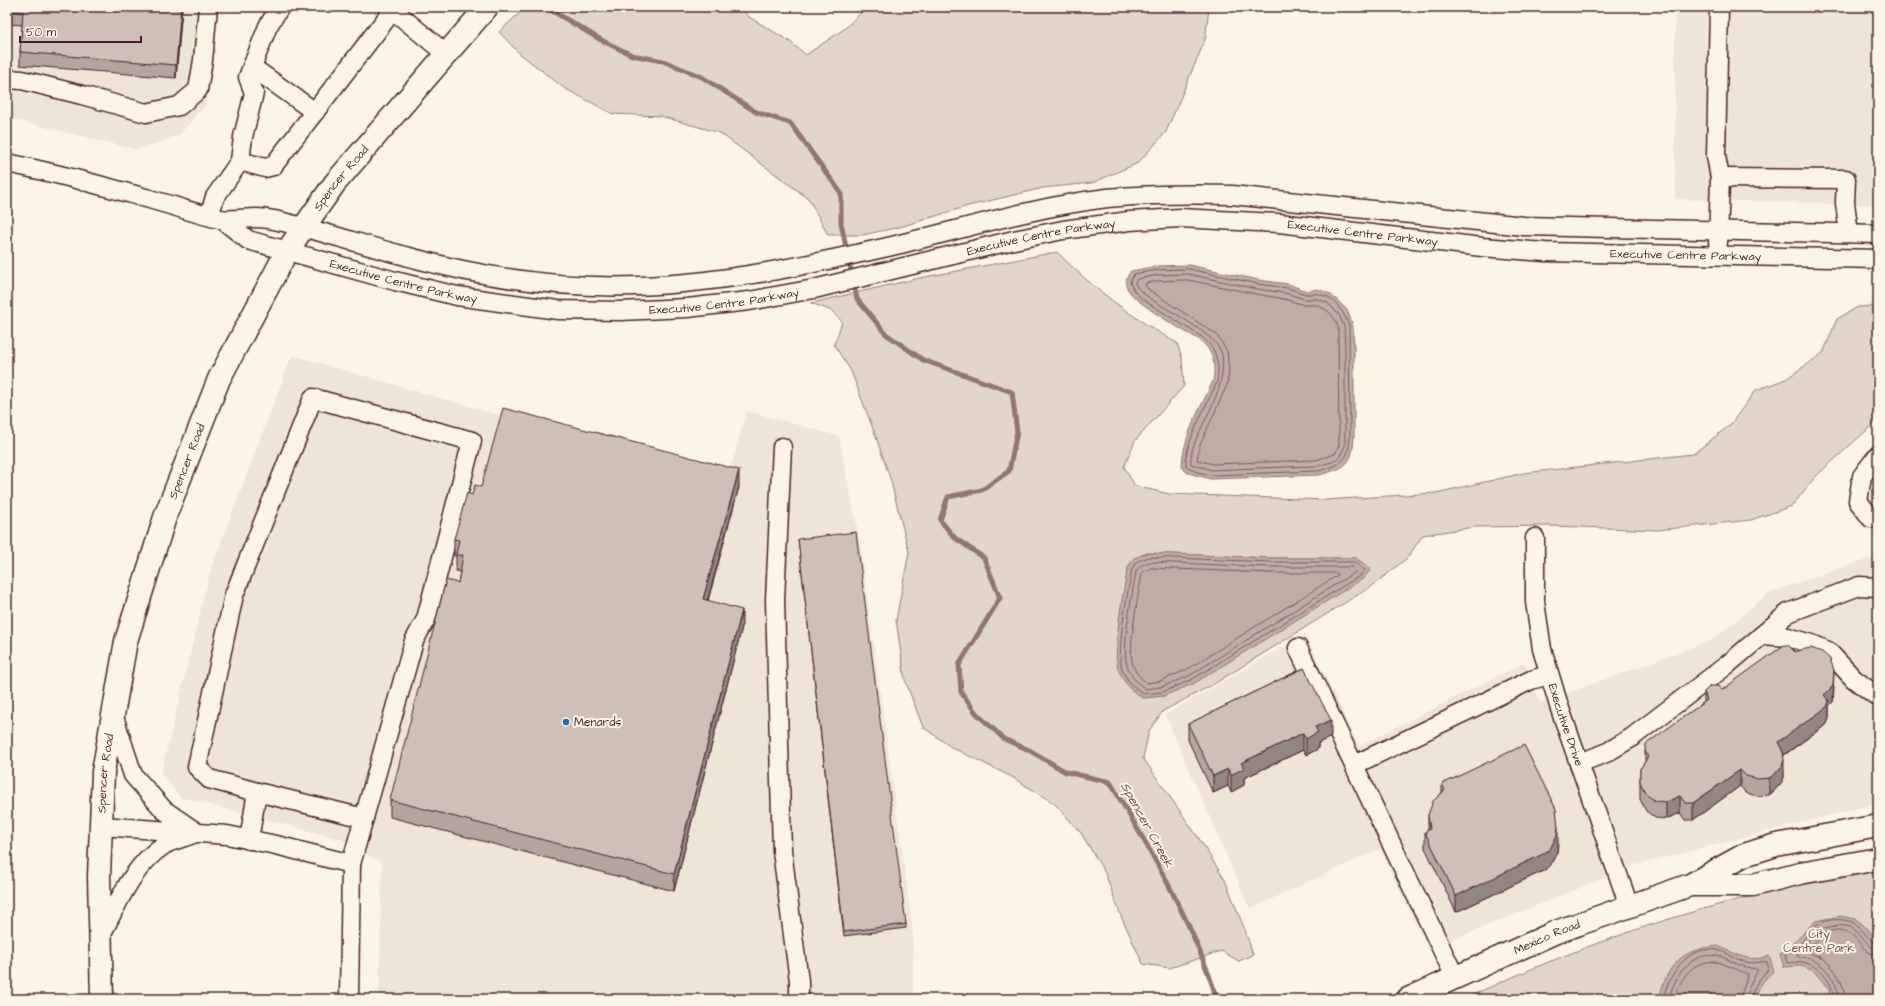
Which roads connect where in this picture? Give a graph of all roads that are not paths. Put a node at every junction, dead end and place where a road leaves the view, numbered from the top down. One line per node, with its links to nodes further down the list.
1 (208, 7): 8 (street)
2 (280, 7): 7 (street)
3 (1718, 7): 12 (street)
4 (393, 8): 6 (street); 9 (street)
5 (483, 11): 6 (main road, Spencer Road)
6 (446, 54): 14 (main road, Spencer Road)
7 (252, 67): 9 (street); 10 (street)
8 (7, 79)
9 (315, 112): 10 (street)
10 (240, 161): 13 (street)
11 (7, 162): 13 (street, Executive Centre Parkway)
12 (1720, 178): 15 (street); 16 (street)
13 (216, 218): 14 (street, Executive Centre Parkway); 18 (street, Executive Centre Parkway)
14 (303, 227): 15 (street, Executive Centre Parkway); 18 (main road, Spencer Road)
15 (1719, 230): 16 (street, Executive Centre Parkway); 19 (street)
16 (1848, 233): 17 (street, Executive Centre Parkway)
17 (1878, 234)
18 (287, 251): 19 (street, Executive Centre Parkway); 30 (main road, Spencer Road)
19 (1717, 255): 20 (street, Executive Centre Parkway)
20 (1878, 259)
21 (782, 447): 47 (street)
22 (1878, 455): 23 (street)
23 (1878, 518)
24 (1535, 538): 28 (street, Executive Drive)
25 (1878, 587): 26 (street)
26 (1762, 635): 29 (street); 31 (street)
27 (1298, 648): 32 (street)
28 (1549, 675): 31 (street, Executive Drive); 32 (street)
29 (1878, 696)
30 (113, 714): 35 (main road, Spencer Road); 37 (street)
31 (1579, 763): 42 (street, Executive Drive)
32 (1354, 765): 44 (street)
33 (257, 792): 34 (street); 34 (street); 38 (street)
34 (364, 818): 40 (street)
35 (101, 826): 37 (street); 43 (main road, Spencer Road)
36 (1878, 826): 41 (main road, Mexico Road)
37 (197, 833): 38 (street); 43 (street)
38 (249, 840): 40 (street)
39 (1878, 859): 41 (main road, Mexico Road)
40 (351, 864): 46 (street)
41 (1690, 884): 42 (main road, Mexico Road)
42 (1629, 906): 44 (main road, Mexico Road)
43 (100, 937): 45 (main road, Spencer Road)
44 (1455, 977): 48 (main road, Mexico Road)
45 (102, 999)
46 (349, 999)
47 (799, 999)
48 (1408, 999)

